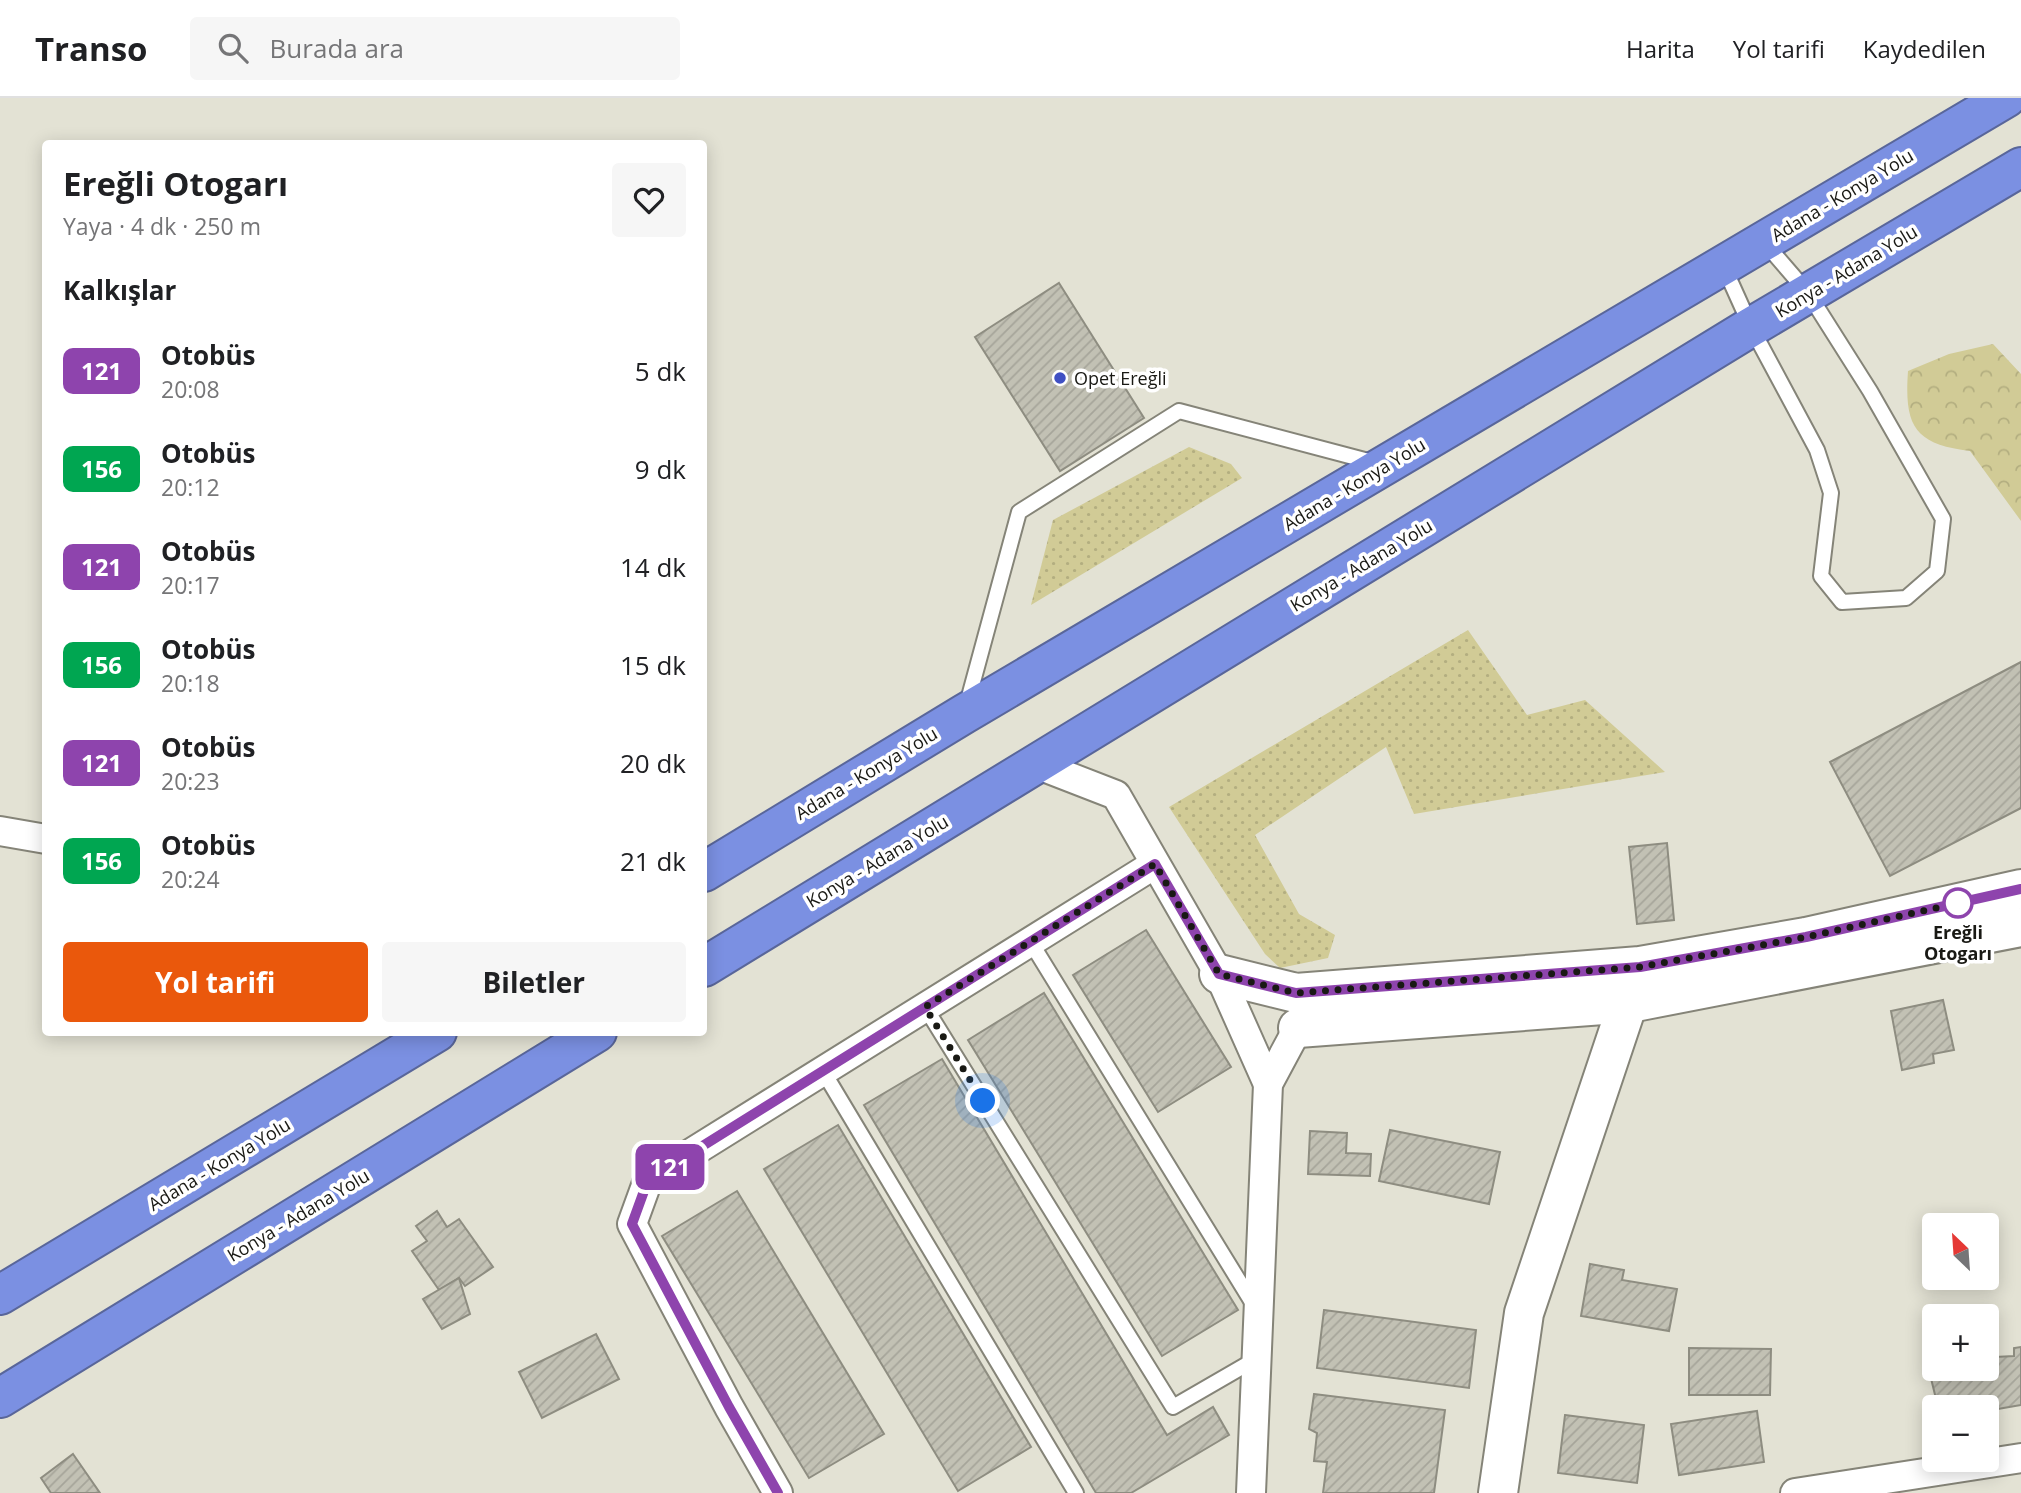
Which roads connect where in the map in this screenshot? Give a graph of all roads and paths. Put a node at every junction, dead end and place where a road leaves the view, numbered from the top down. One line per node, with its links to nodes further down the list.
1 (2006, 98): 3 (highway, Adana - Konya Yolu)
2 (2021, 167): 5 (highway, Konya - Adana Yolu)
3 (1763, 242): 4 (highway, Adana - Konya Yolu); 5 (lane)
4 (1723, 265): 6 (lane); 7 (highway, Adana - Konya Yolu)
5 (1808, 293): 6 (highway, Konya - Adana Yolu); 6 (lane)
6 (1751, 327): 9 (highway, Konya - Adana Yolu)
7 (1385, 466): 8 (highway, Adana - Konya Yolu); 8 (lane)
8 (964, 714): 13 (highway, Adana - Konya Yolu)
9 (1036, 764): 12 (street); 17 (highway, Konya - Adana Yolu)
10 (0, 831): 11 (street)
11 (42, 838)
12 (1155, 864): 16 (street); 19 (street)
13 (707, 870)
14 (2021, 889): 18 (main road)
15 (2021, 927): 20 (main road)
16 (1030, 941): 21 (street); 28 (lane)
17 (707, 965)
18 (1640, 967): 19 (main road); 20 (main road)
19 (1219, 974): 26 (street)
20 (1630, 1003): 22 (main road); 35 (main road)
21 (925, 1007): 25 (street); 29 (lane)
22 (1298, 1028): 26 (street)
23 (430, 1036): 27 (highway, Adana - Konya Yolu)
24 (590, 1036): 30 (highway, Konya - Adana Yolu)
25 (823, 1071): 32 (street); 33 (lane)
26 (1268, 1084): 28 (street)
27 (0, 1295)
28 (1258, 1311): 29 (street)
29 (1256, 1359): 34 (street)
30 (0, 1398)
31 (2021, 1458): 36 (street)
32 (778, 1493)
33 (1076, 1493)
34 (1251, 1493)
35 (1498, 1493)
36 (1795, 1493)

